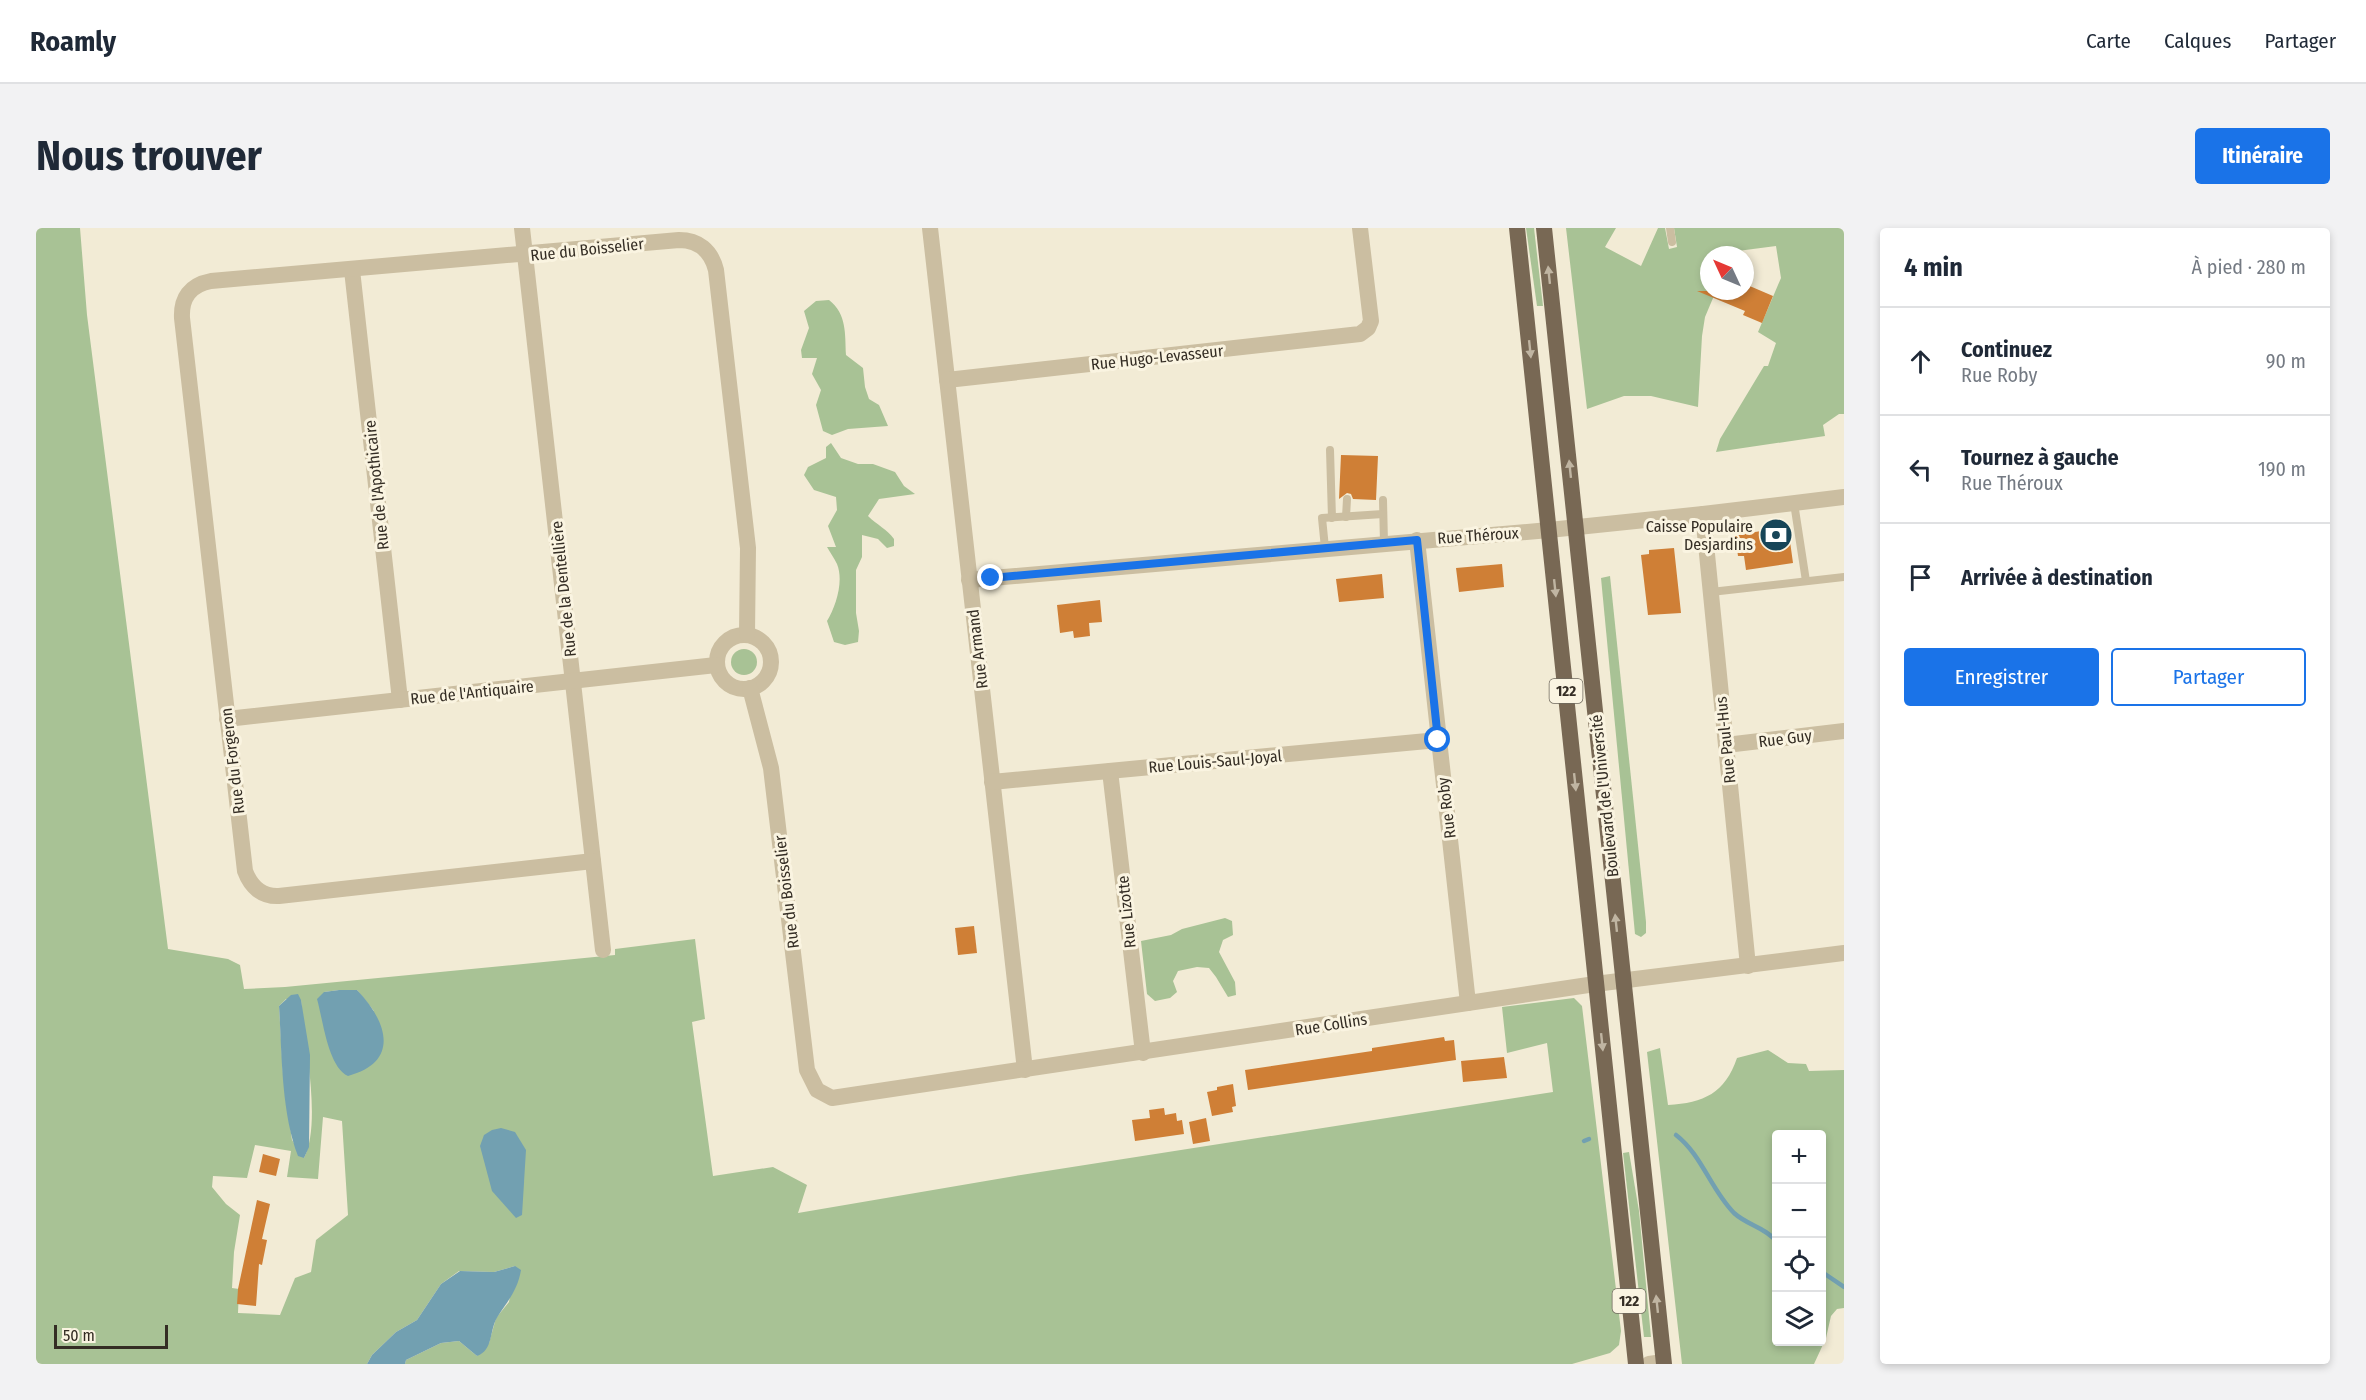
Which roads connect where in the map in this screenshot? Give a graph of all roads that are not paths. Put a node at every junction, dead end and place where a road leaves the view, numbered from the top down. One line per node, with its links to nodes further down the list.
1 (522, 228): 8 (street, Rue de la Dentellière)
2 (930, 228): 11 (street, Rue Armand)
3 (1360, 228): 11 (street, Rue Hugo-Levasseur)
4 (1517, 228): 22 (main road, Boulevard de l'Université / 122, one-way to 22)
5 (1544, 228): 21 (main road, Boulevard de l'Université, one-way to 5)
6 (1670, 228): 7 (lane)
7 (1672, 242)
8 (525, 255): 9 (street, Rue du Boisselier); 30 (street, Rue du Boisselier); 32 (street, Rue de la Dentellière)
9 (352, 270): 10 (street, Rue du Boisselier); 34 (street, Rue de l'Apothicaire)
10 (189, 291): 35 (street, Rue du Forgeron)
11 (947, 380): 27 (street, Rue Armand)
12 (1329, 450): 20 (lane)
13 (1844, 497): 16 (street, Rue Théroux)
14 (1347, 499): 19 (lane)
15 (1383, 500): 17 (lane)
16 (1794, 503): 18 (street, Rue Théroux); 28 (lane)
17 (1383, 514): 19 (lane); 24 (lane)
18 (1703, 514): 21 (street, Rue Théroux); 29 (street, Rue Paul-Hus)
19 (1346, 517): 20 (lane)
20 (1332, 518): 25 (lane)
21 (1576, 527): 22 (street, Rue Théroux); 45 (main road, Boulevard de l'Université, one-way to 21)
22 (1549, 530): 23 (street, Rue Théroux); 46 (main road, Boulevard de l'Université / 122, one-way to 46)
23 (1417, 540): 24 (street, Rue Théroux); 37 (street, Rue Roby)
24 (1384, 543): 25 (street, Rue Théroux)
25 (1325, 548): 27 (street, Rue Théroux)
26 (1844, 577): 28 (lane)
27 (969, 580): 40 (street, Rue Armand)
28 (1806, 581): 29 (lane)
29 (1711, 592): 38 (street, Rue Paul-Hus)
30 (747, 634): 31 (street); 33 (street)
31 (716, 665): 32 (street, Rue de l'Antiquaire); 33 (street)
32 (573, 681): 34 (street, Rue de l'Antiquaire); 41 (street, Rue de la Dentellière)
33 (750, 688): 50 (street, Rue du Boisselier)
34 (400, 700): 35 (street, Rue de l'Antiquaire)
35 (227, 719): 41 (street, Rue du Forgeron)
36 (1844, 731): 38 (street, Rue Guy)
37 (1438, 740): 39 (street, Rue Louis-Saul-Joyal); 47 (street, Rue Roby)
38 (1726, 746): 44 (street, Rue Paul-Hus)
39 (1110, 771): 40 (street, Rue Louis-Saul-Joyal); 48 (street, Rue Lizotte)
40 (992, 782): 49 (street, Rue Armand)
41 (593, 861): 42 (street, Rue de la Dentellière)
42 (603, 950)
43 (1844, 953): 44 (street, Rue Collins)
44 (1748, 966): 45 (street, Rue Collins)
45 (1622, 981): 46 (street, Rue Collins); 51 (main road, Boulevard de l'Université, one-way to 45)
46 (1596, 984): 47 (street, Rue Collins); 52 (main road, Boulevard de l'Université / 122, one-way to 52)
47 (1468, 1003): 48 (street, Rue Collins)
48 (1143, 1053): 49 (street, Rue Collins)
49 (1025, 1070): 50 (street, Rue Collins)
50 (821, 1094)
51 (1659, 1363)
52 (1636, 1364)

